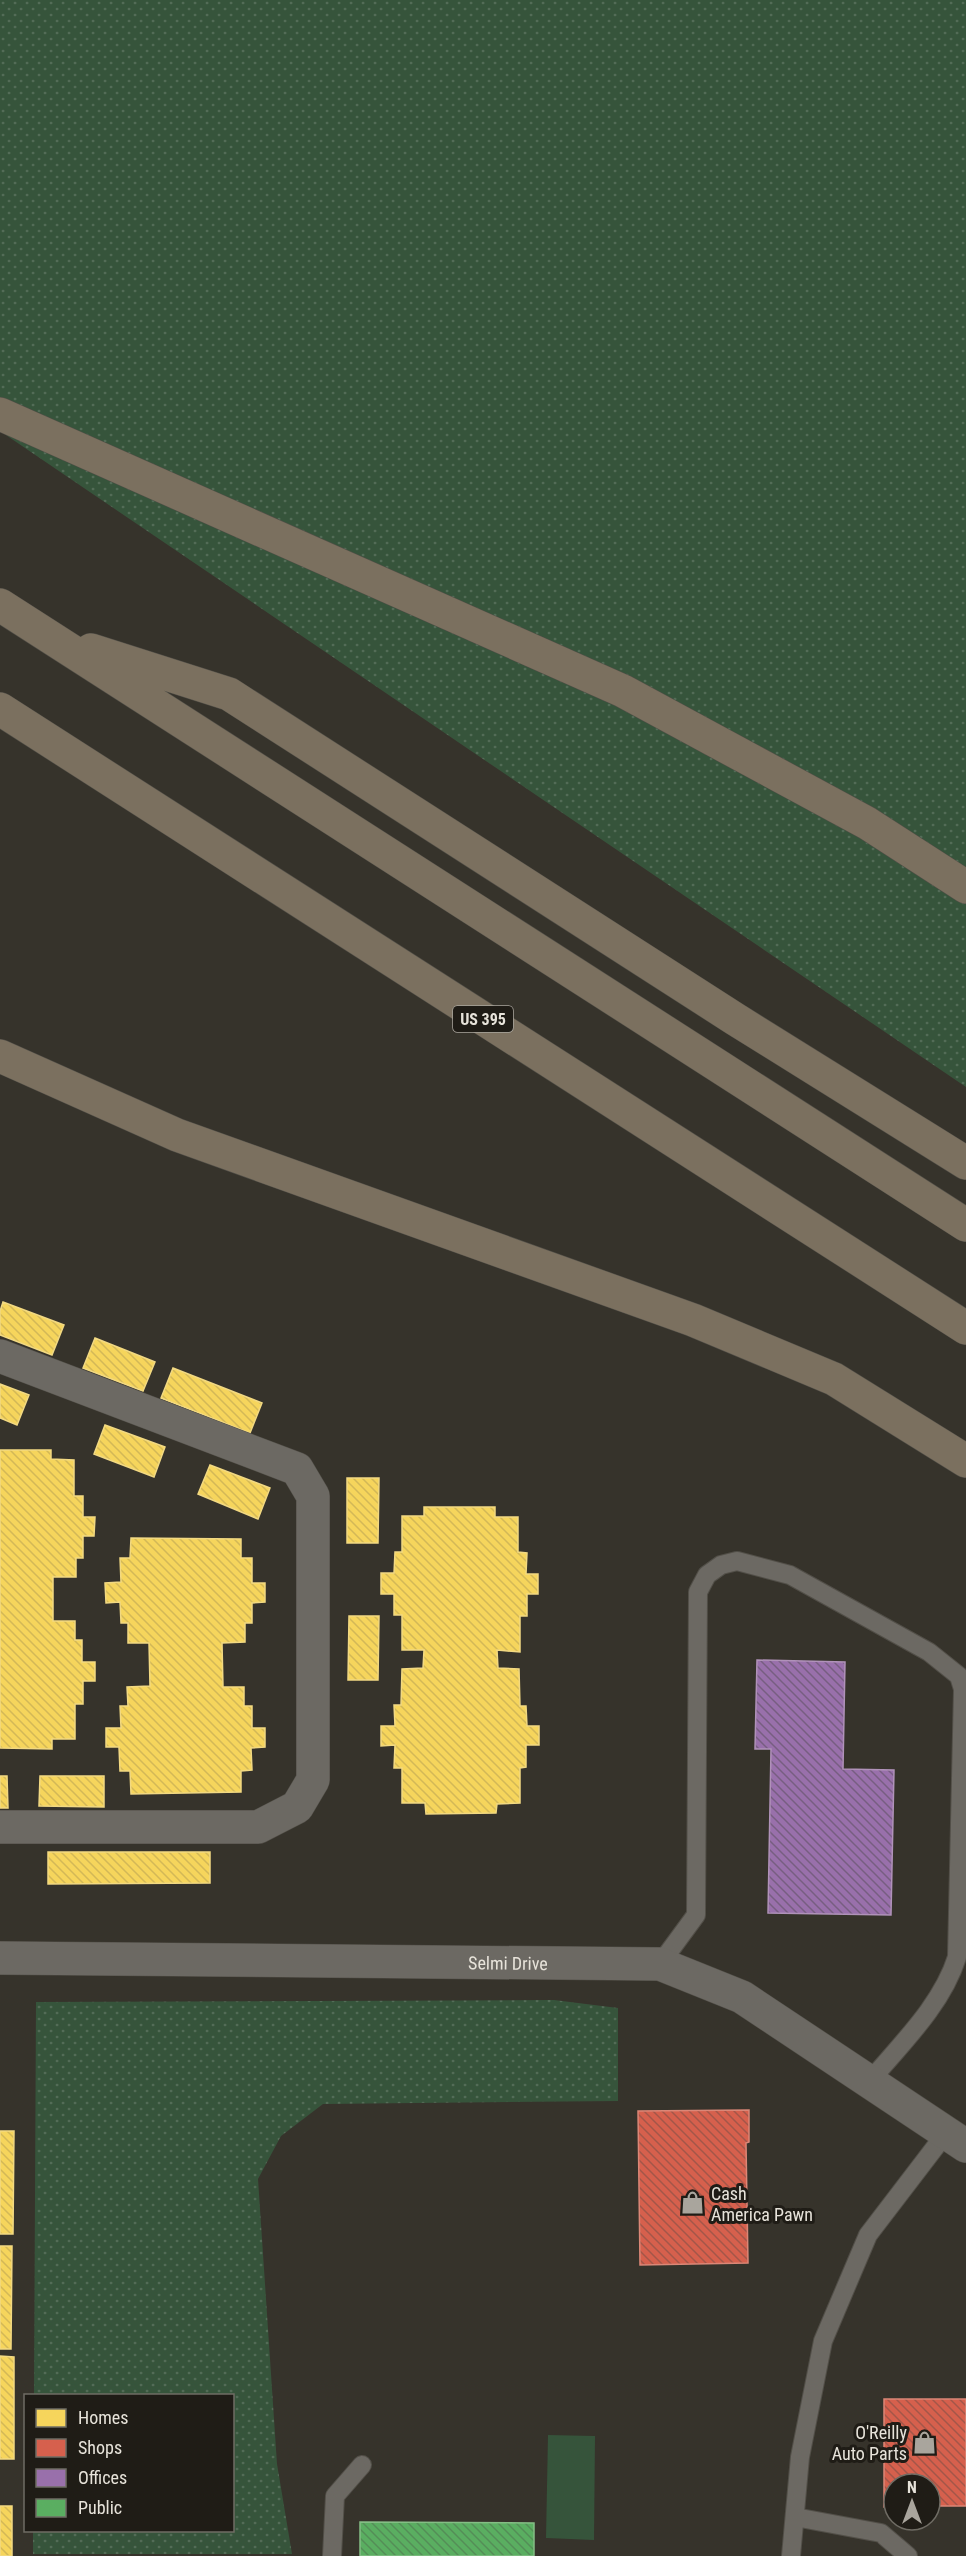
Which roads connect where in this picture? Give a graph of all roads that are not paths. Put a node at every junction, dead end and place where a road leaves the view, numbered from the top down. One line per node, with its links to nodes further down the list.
1 (0, 414): 5 (highway)
2 (0, 605): 3 (highway)
3 (48, 636): 7 (highway); 8 (highway)
4 (0, 709): 9 (highway, US 395)
5 (966, 887)
6 (0, 1056): 11 (highway)
7 (966, 1163)
8 (966, 1226)
9 (966, 1328)
10 (0, 1356): 12 (street)
11 (966, 1461)
12 (0, 1827)
13 (962, 1943): 15 (lane); 16 (lane)
14 (0, 1958): 15 (street, Selmi Drive)
15 (660, 1964): 16 (street, Selmi Drive)
16 (869, 2082): 17 (street, Selmi Drive)
17 (956, 2140): 19 (lane)
18 (362, 2464): 20 (lane)
19 (795, 2517): 21 (lane); 22 (lane)
20 (332, 2556)
21 (792, 2556)
22 (908, 2556)

